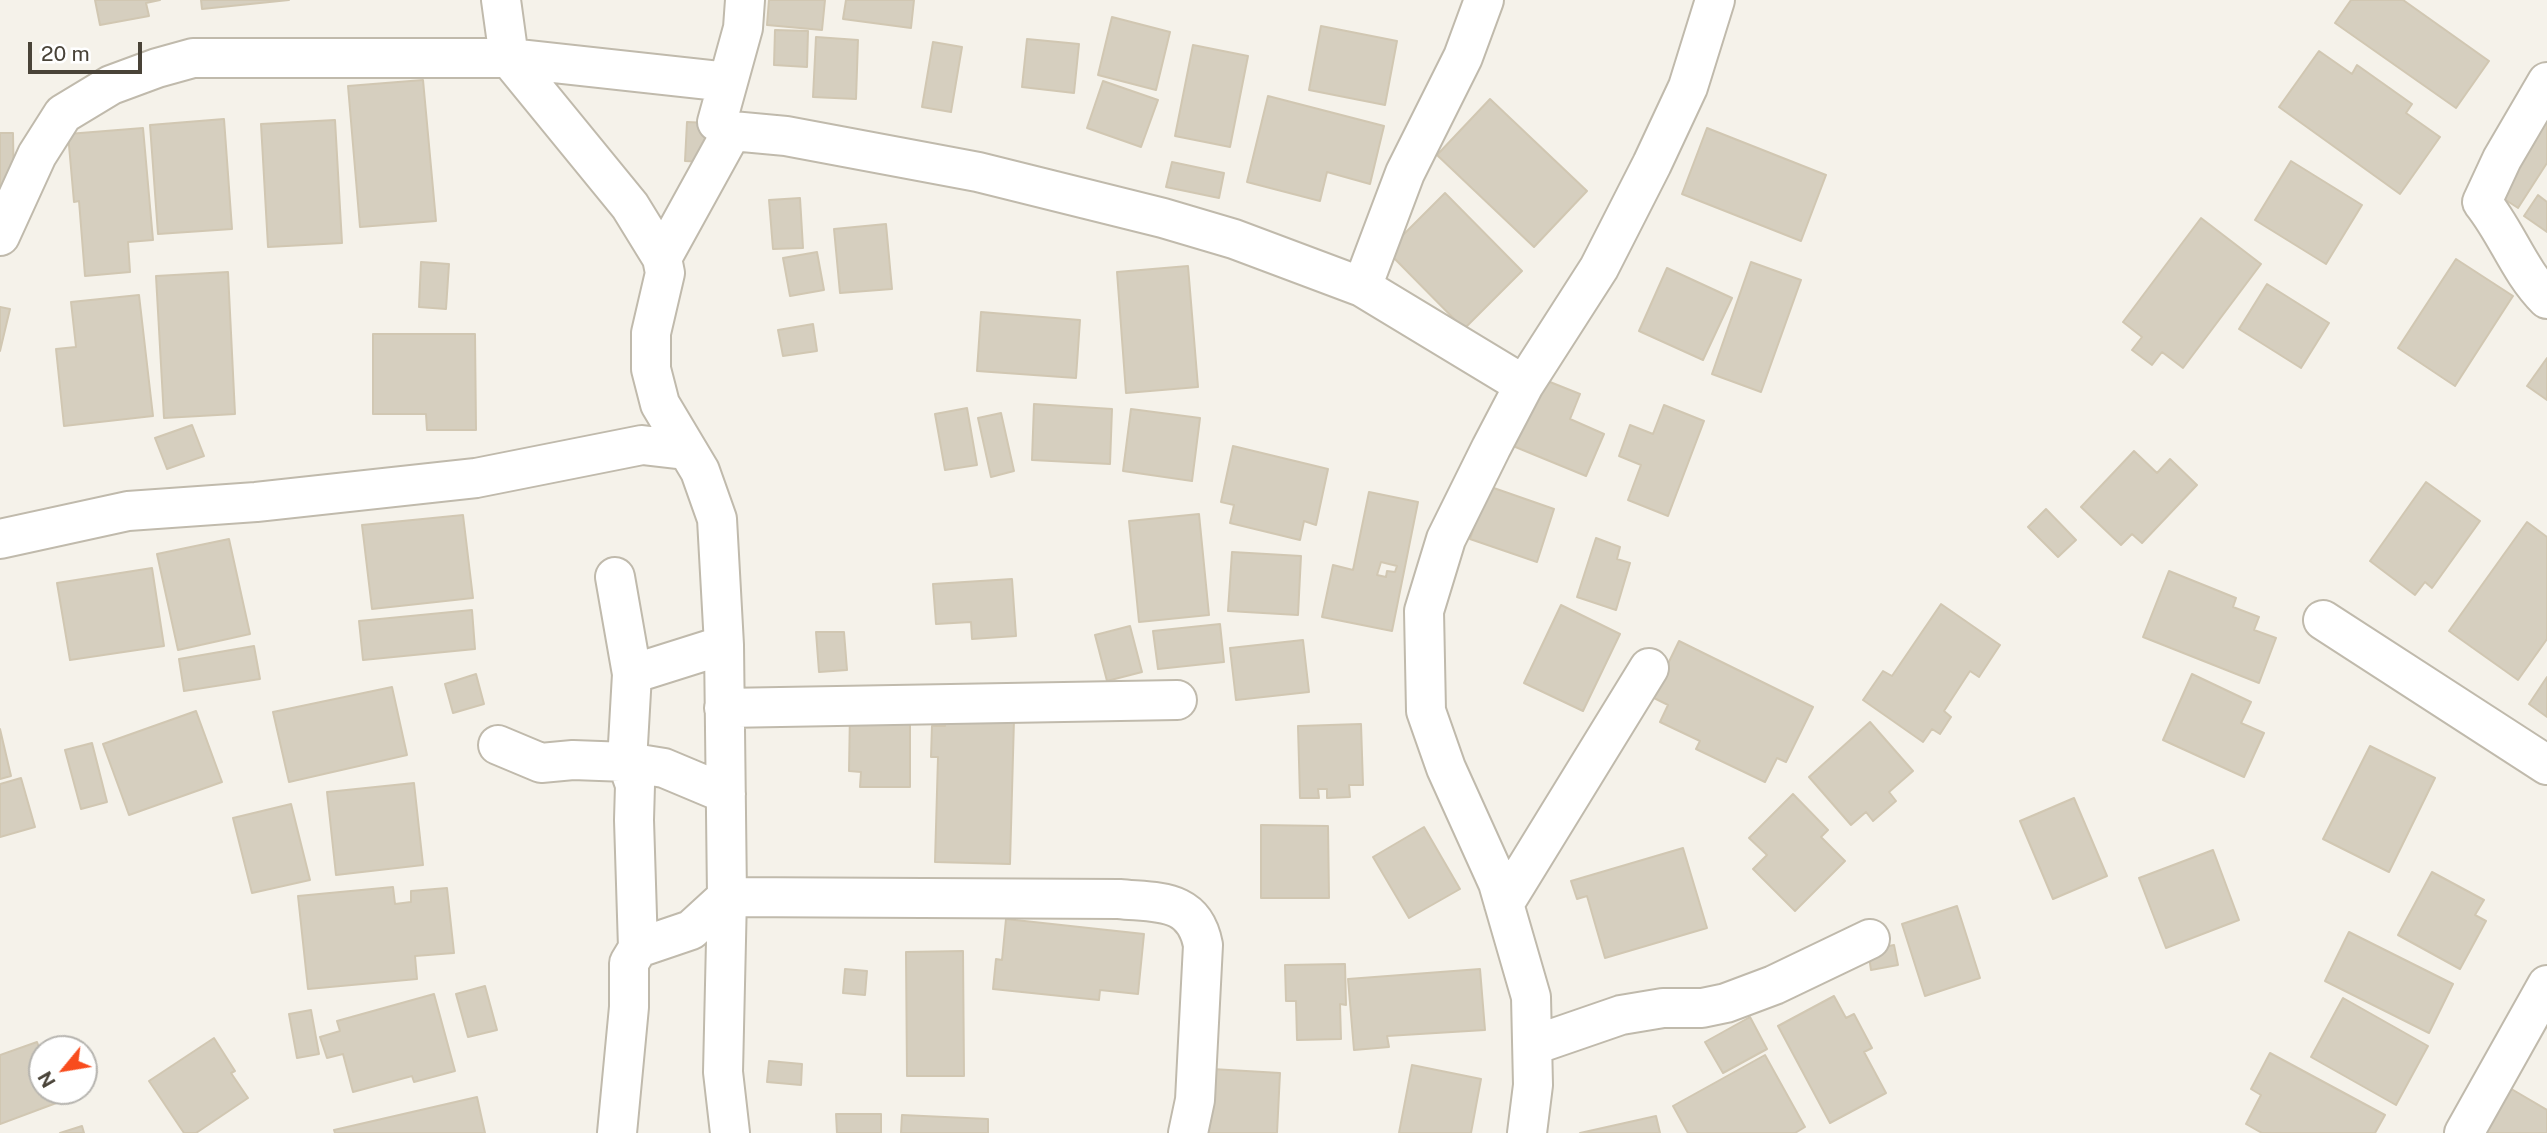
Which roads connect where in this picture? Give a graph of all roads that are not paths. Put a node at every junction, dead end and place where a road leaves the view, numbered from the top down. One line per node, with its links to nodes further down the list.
1 (501, 0): 5 (street)
2 (745, 0): 6 (street)
3 (1484, 0): 11 (street)
4 (1715, 0): 13 (street)
5 (509, 58): 6 (street); 9 (street); 10 (street)
6 (728, 82): 8 (street)
7 (2547, 82): 12 (street)
8 (732, 131): 10 (street); 11 (street)
9 (0, 236)
10 (662, 258): 14 (street)
11 (1362, 287): 13 (street)
12 (2547, 299)
13 (1524, 385): 28 (street)
14 (685, 450): 15 (street); 18 (street)
15 (0, 539)
16 (615, 577): 20 (street)
17 (2323, 620): 25 (street)
18 (724, 645): 20 (street); 22 (street)
19 (1648, 668): 28 (street)
20 (632, 674): 24 (street)
21 (1177, 700): 22 (street)
22 (724, 708): 26 (street)
23 (498, 745): 24 (street)
24 (627, 762): 26 (street); 30 (street)
25 (2547, 765)
26 (726, 794): 27 (street)
27 (727, 897): 30 (street); 34 (street); 35 (street)
28 (1504, 904): 32 (street)
29 (1870, 939): 32 (street)
30 (638, 948): 33 (street)
31 (2547, 985): 37 (street)
32 (1534, 1045): 36 (street)
33 (617, 1133)
34 (730, 1133)
35 (1188, 1133)
36 (1527, 1133)
37 (2464, 1133)

